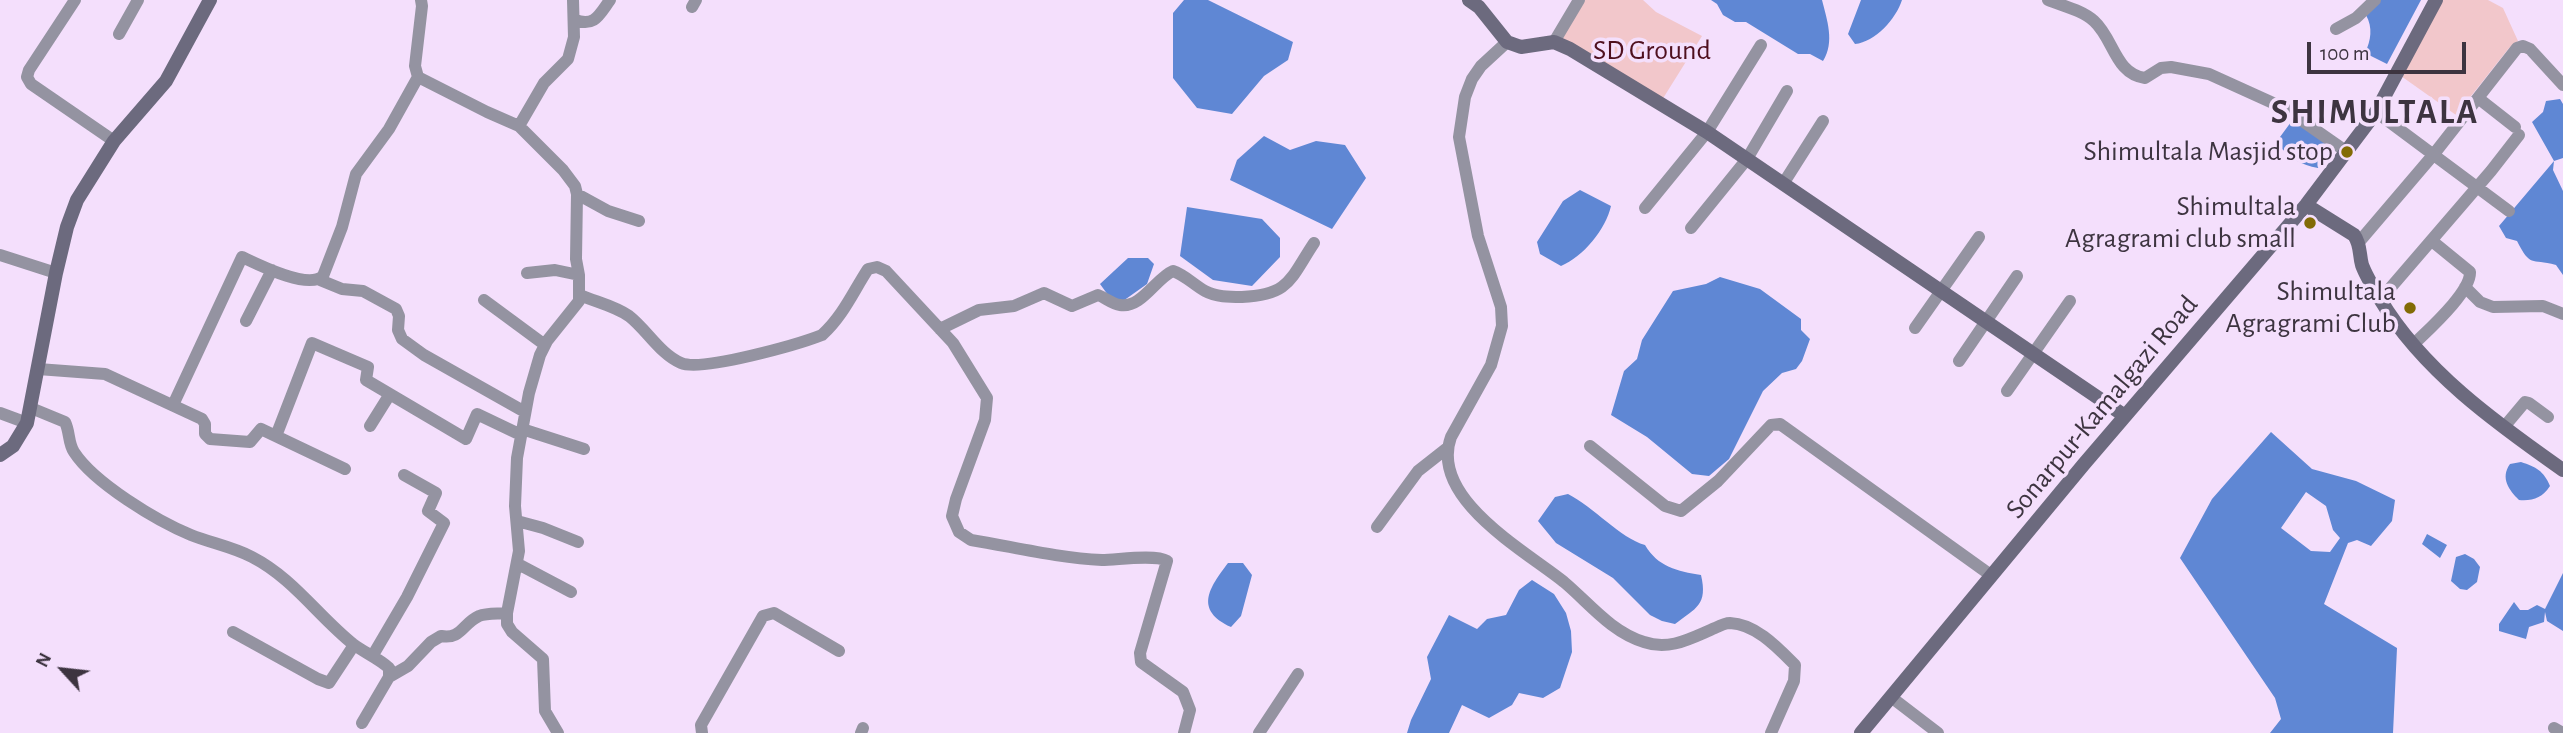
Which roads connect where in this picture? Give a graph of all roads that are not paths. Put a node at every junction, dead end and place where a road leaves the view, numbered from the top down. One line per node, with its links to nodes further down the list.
1 (75, 0): 26 (street)
2 (138, 0): 14 (street)
3 (211, 0): 26 (street)
4 (421, 0): 18 (street)
5 (573, 0): 12 (street)
6 (610, 0): 12 (street)
7 (1469, 0): 15 (street)
8 (1579, 0): 16 (street)
9 (2048, 0): 27 (street)
10 (2375, 0): 13 (street)
11 (2436, 0): 22 (street, Sonarpur-Kamalgazi Road)
12 (575, 20): 24 (street)
13 (2336, 29)
14 (119, 34)
15 (1507, 42): 16 (street); 80 (street)
16 (1554, 42): 25 (street)
17 (1761, 45): 25 (street)
18 (418, 77): 24 (street); 48 (street)
19 (2563, 85): 21 (street)
20 (1787, 91): 29 (street)
21 (2478, 98): 28 (street); 31 (street)
22 (2376, 113): 27 (street, Sonarpur-Kamalgazi Road); 28 (street)
23 (1824, 121): 30 (street)
24 (519, 126): 32 (street)
25 (1707, 132): 29 (street); 34 (street)
26 (114, 141): 44 (street)
27 (2347, 152): 33 (street, Sonarpur-Kamalgazi Road)
28 (2434, 154): 31 (street); 39 (street)
29 (1747, 159): 30 (street); 37 (street)
30 (1783, 184): 50 (street)
31 (2478, 187): 35 (street); 40 (street)
32 (577, 194): 36 (street); 46 (street)
33 (2306, 205): 39 (street); 71 (street, Sonarpur-Kamalgazi Road)
34 (1645, 208)
35 (2510, 211)
36 (639, 221)
37 (1691, 228)
38 (1979, 237): 50 (street)
39 (2359, 242): 53 (street)
40 (2432, 242): 49 (street); 53 (street)
41 (1314, 243): 59 (street)
42 (0, 256): 44 (street)
43 (272, 271): 48 (street); 56 (street); 67 (street)
44 (56, 272): 64 (street)
45 (527, 273): 46 (street)
46 (579, 275): 51 (street)
47 (2017, 276): 57 (street)
48 (320, 279): 69 (street)
49 (2465, 287): 55 (street); 61 (street)
50 (1942, 290): 57 (street); 58 (street)
51 (580, 295): 59 (street); 60 (street)
52 (484, 300): 60 (street)
53 (2381, 300): 61 (street)
54 (2070, 301): 62 (street)
55 (2563, 314)
56 (246, 321)
57 (1985, 321): 62 (street); 63 (street)
58 (1915, 328)
59 (940, 329): 102 (street)
60 (545, 345): 69 (street)
61 (2414, 345): 75 (street)
62 (2033, 355): 65 (street); 71 (street)
63 (1959, 361)
64 (38, 369): 67 (street); 68 (street)
65 (2007, 391)
66 (390, 394): 74 (street); 76 (street); 77 (street)
67 (173, 405): 77 (street)
68 (32, 408): 73 (street); 93 (street)
69 (525, 412): 76 (street)
70 (0, 413): 73 (street)
71 (2125, 416): 89 (street, Sonarpur-Kamalgazi Road)
72 (2548, 417): 75 (street)
73 (27, 423): 81 (street)
74 (370, 426)
75 (2504, 427): 83 (street)
76 (521, 432): 79 (street); 85 (street)
77 (276, 436): 82 (street)
78 (1590, 446): 89 (street)
79 (584, 449)
80 (1446, 449): 86 (street); 104 (street)
81 (0, 455)
82 (345, 468)
83 (2563, 470)
84 (404, 475): 95 (street)
85 (517, 521): 87 (street); 88 (street)
86 (1377, 527)
87 (578, 542)
88 (518, 564): 90 (street); 91 (street)
89 (1992, 576): 98 (street, Sonarpur-Kamalgazi Road)
90 (571, 592)
91 (507, 613): 97 (street); 100 (street)
92 (233, 632): 93 (street)
93 (354, 645): 95 (street)
94 (839, 651): 101 (street)
95 (373, 655): 97 (street)
96 (1298, 674): 103 (street)
97 (389, 677): 99 (street)
98 (1891, 697): 105 (street, Sonarpur-Kamalgazi Road); 106 (street)
99 (362, 723)
100 (558, 733)
101 (702, 733)
102 (1184, 733)
103 (1259, 733)
104 (1772, 733)
105 (1861, 733)
106 (1938, 733)

